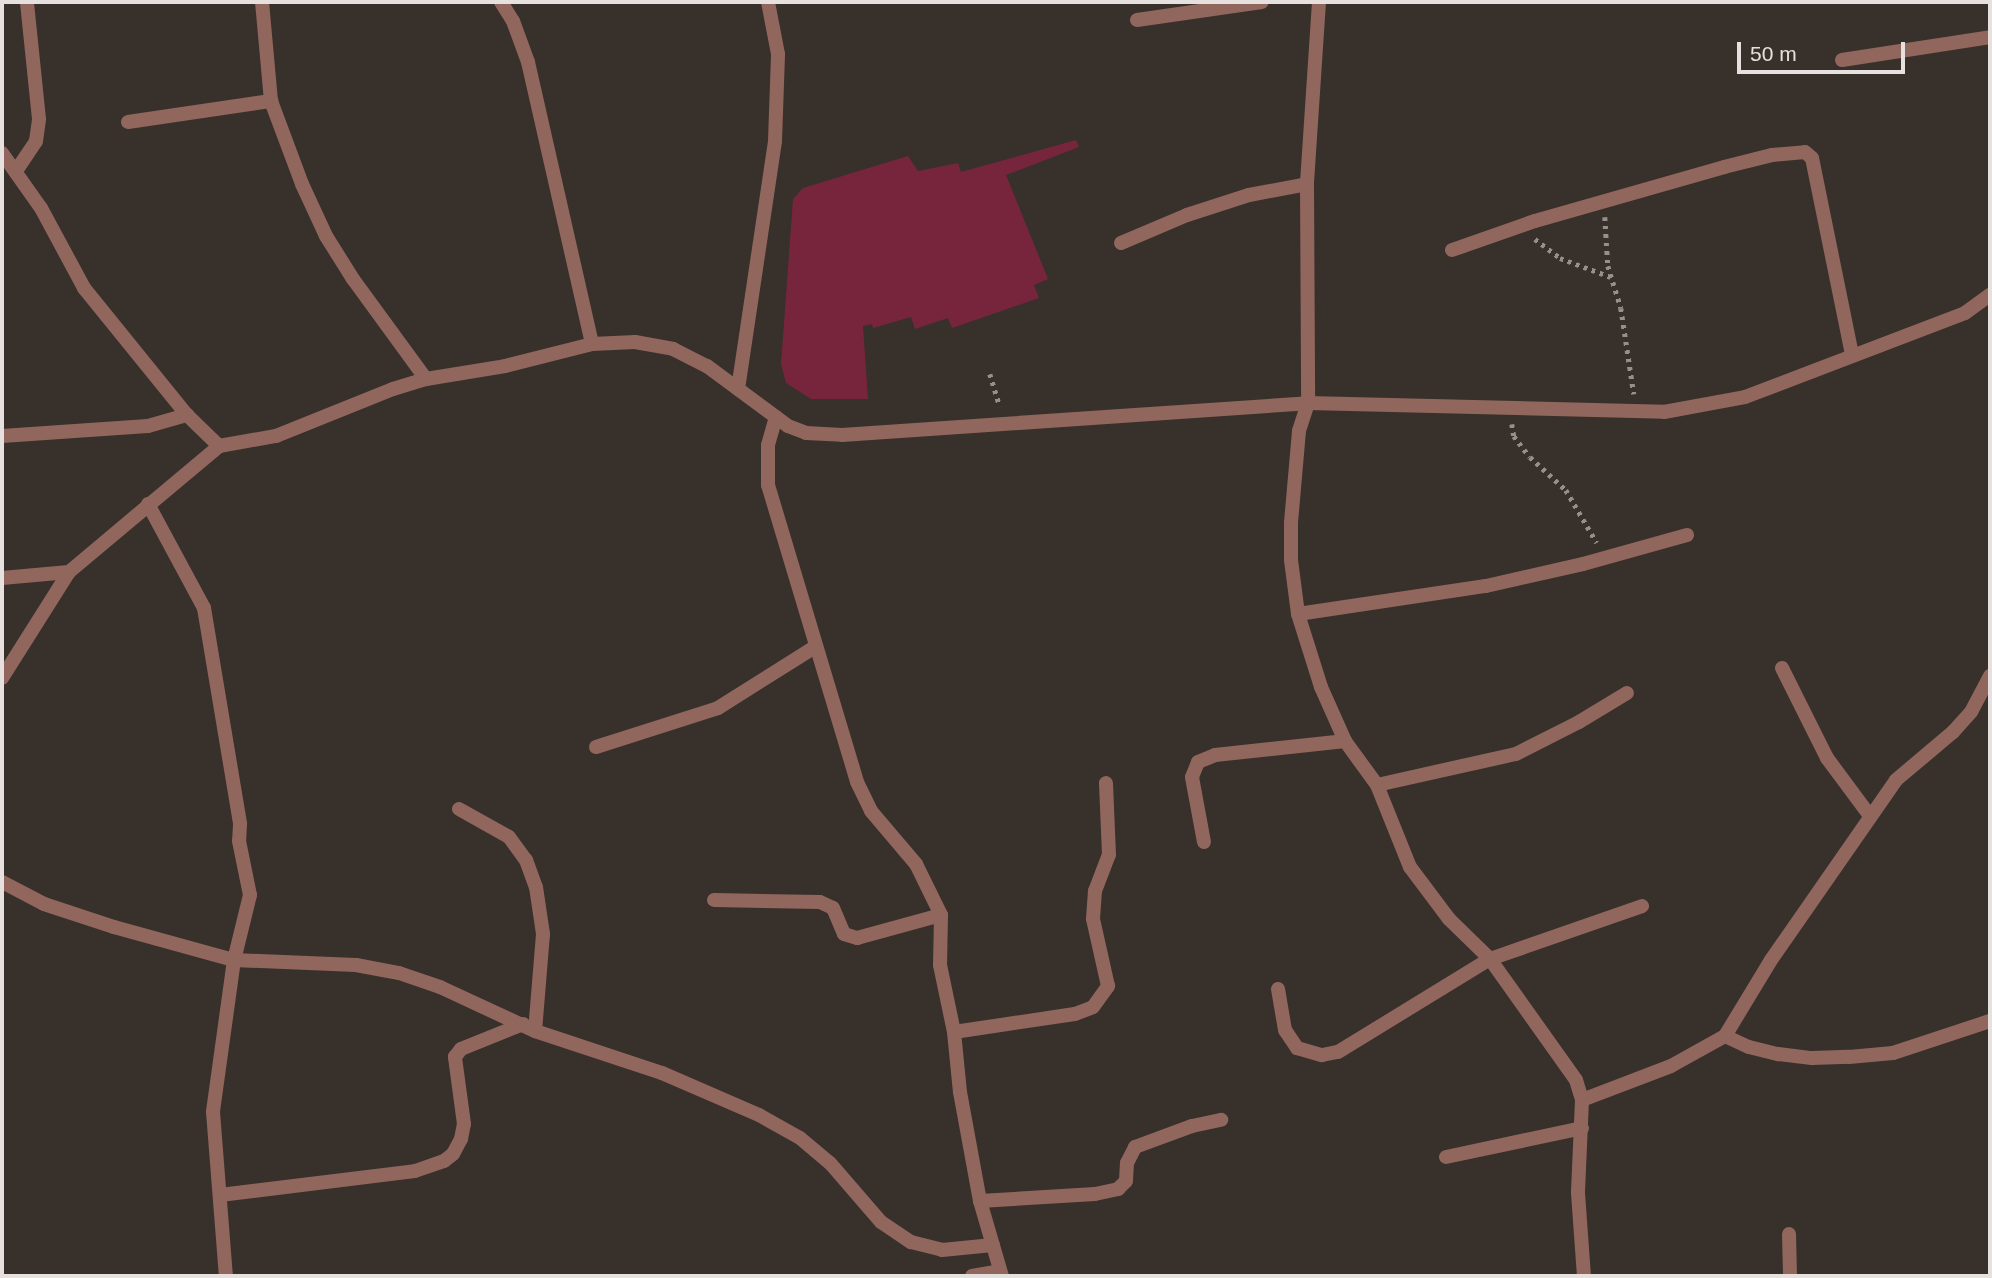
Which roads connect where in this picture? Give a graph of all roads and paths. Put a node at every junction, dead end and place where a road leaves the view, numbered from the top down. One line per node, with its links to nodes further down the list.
1 (27, 2): 13 (street)
2 (262, 2): 10 (street)
3 (501, 2): 21 (street)
4 (768, 2): 25 (street)
5 (1262, 2): 7 (street)
6 (1319, 2): 14 (street)
7 (1137, 20)
8 (1990, 37): 9 (street)
9 (1842, 60)
10 (271, 101): 11 (street); 24 (street)
11 (128, 122)
12 (2, 153): 13 (street)
13 (16, 172): 29 (street)
14 (1307, 184): 17 (street); 26 (street)
15 (1604, 201): 16 (street); 19 (path); 22 (street)
16 (1521, 226): 18 (street); 19 (path)
17 (1121, 243)
18 (1452, 250)
19 (1611, 277): 28 (path)
20 (1990, 295): 22 (street)
21 (592, 344): 24 (street); 25 (street)
22 (1852, 355): 28 (street)
23 (990, 374): 31 (path)
24 (426, 379): 33 (street)
25 (738, 389): 30 (street)
26 (1308, 403): 27 (street); 31 (street); 39 (street)
27 (1509, 410): 28 (street); 36 (path)
28 (1637, 412)
29 (187, 415): 32 (street); 33 (street)
30 (776, 417): 31 (street); 40 (street)
31 (1005, 425)
32 (2, 436)
33 (219, 446): 34 (street)
34 (148, 504): 37 (street); 57 (street)
35 (1687, 535): 36 (street)
36 (1602, 559): 39 (street)
37 (69, 572): 38 (street); 43 (street)
38 (2, 578)
39 (1298, 614): 45 (street)
40 (815, 647): 46 (street); 55 (street)
41 (1782, 668): 50 (street)
42 (1990, 676): 50 (street)
43 (2, 678)
44 (1627, 693): 48 (street)
45 (1345, 741): 48 (street); 51 (street)
46 (596, 747)
47 (1106, 783): 61 (street)
48 (1377, 785): 56 (street)
49 (459, 809): 60 (street)
50 (1870, 816): 62 (street)
51 (1204, 842)
52 (2, 882): 57 (street)
53 (714, 900): 55 (street)
54 (1642, 906): 56 (street)
55 (941, 915): 61 (street)
56 (1490, 959): 58 (street); 63 (street)
57 (234, 960): 60 (street); 67 (street)
58 (1278, 989)
59 (1990, 1021): 62 (street)
60 (529, 1028): 67 (street); 70 (street)
61 (954, 1032): 68 (street)
62 (1725, 1036): 63 (street)
63 (1582, 1100): 65 (street)
64 (1221, 1120): 68 (street)
65 (1582, 1128): 66 (street); 74 (street)
66 (1446, 1157)
67 (220, 1195): 72 (street)
68 (980, 1201): 70 (street)
69 (1789, 1234): 75 (street)
70 (993, 1245): 71 (street)
71 (1001, 1273): 73 (street)
72 (226, 1276)
73 (972, 1276)
74 (1584, 1276)
75 (1790, 1276)

